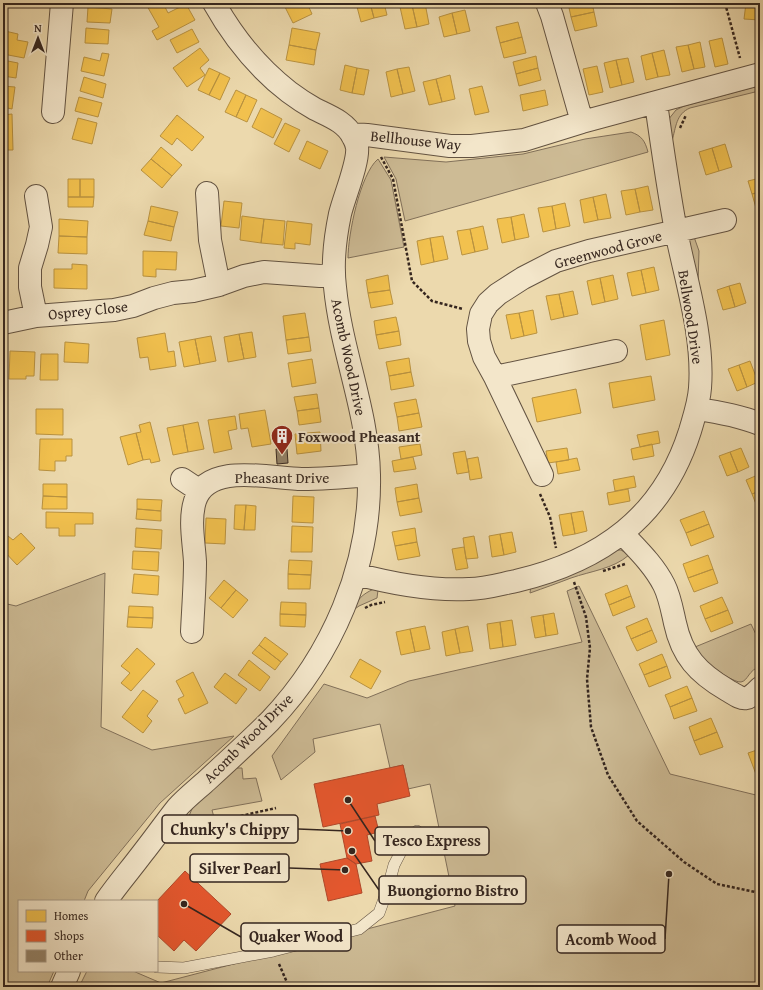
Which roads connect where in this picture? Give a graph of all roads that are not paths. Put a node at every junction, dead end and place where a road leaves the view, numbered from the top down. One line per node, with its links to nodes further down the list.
1 (62, 3): 6 (street)
2 (214, 3): 8 (street, Bellhouse Way)
3 (547, 3): 7 (street)
4 (753, 76): 5 (street, Bellhouse Way)
5 (656, 103): 7 (street, Bellhouse Way); 12 (street, Bellwood Drive)
6 (53, 112)
7 (582, 122): 8 (street, Bellhouse Way)
8 (359, 134): 13 (street, Acomb Wood Drive)
9 (207, 193): 14 (street)
10 (36, 196): 15 (street)
11 (725, 220): 12 (street)
12 (676, 230): 18 (street, Greenwood Grove); 19 (street, Bellwood Drive)
13 (333, 275): 14 (street, Osprey Close); 21 (street, Acomb Wood Drive)
14 (219, 285): 15 (street, Osprey Close)
15 (36, 316): 16 (street, Osprey Close)
16 (3, 323)
17 (616, 351): 18 (street)
18 (495, 377): 22 (street)
19 (697, 409): 20 (street); 25 (street, Bellwood Drive)
20 (760, 424)
21 (369, 475): 24 (street, Pheasant Drive); 26 (street, Acomb Wood Drive)
22 (542, 475)
23 (182, 479): 24 (street)
24 (200, 491): 27 (street)
25 (622, 533): 26 (street, Bellwood Drive); 28 (street)
26 (356, 574): 30 (street, Acomb Wood Drive)
27 (192, 632)
28 (760, 688)
29 (417, 831): 31 (lane)
30 (107, 900)
31 (158, 967)
32 (69, 972): 33 (street)
33 (62, 987)

